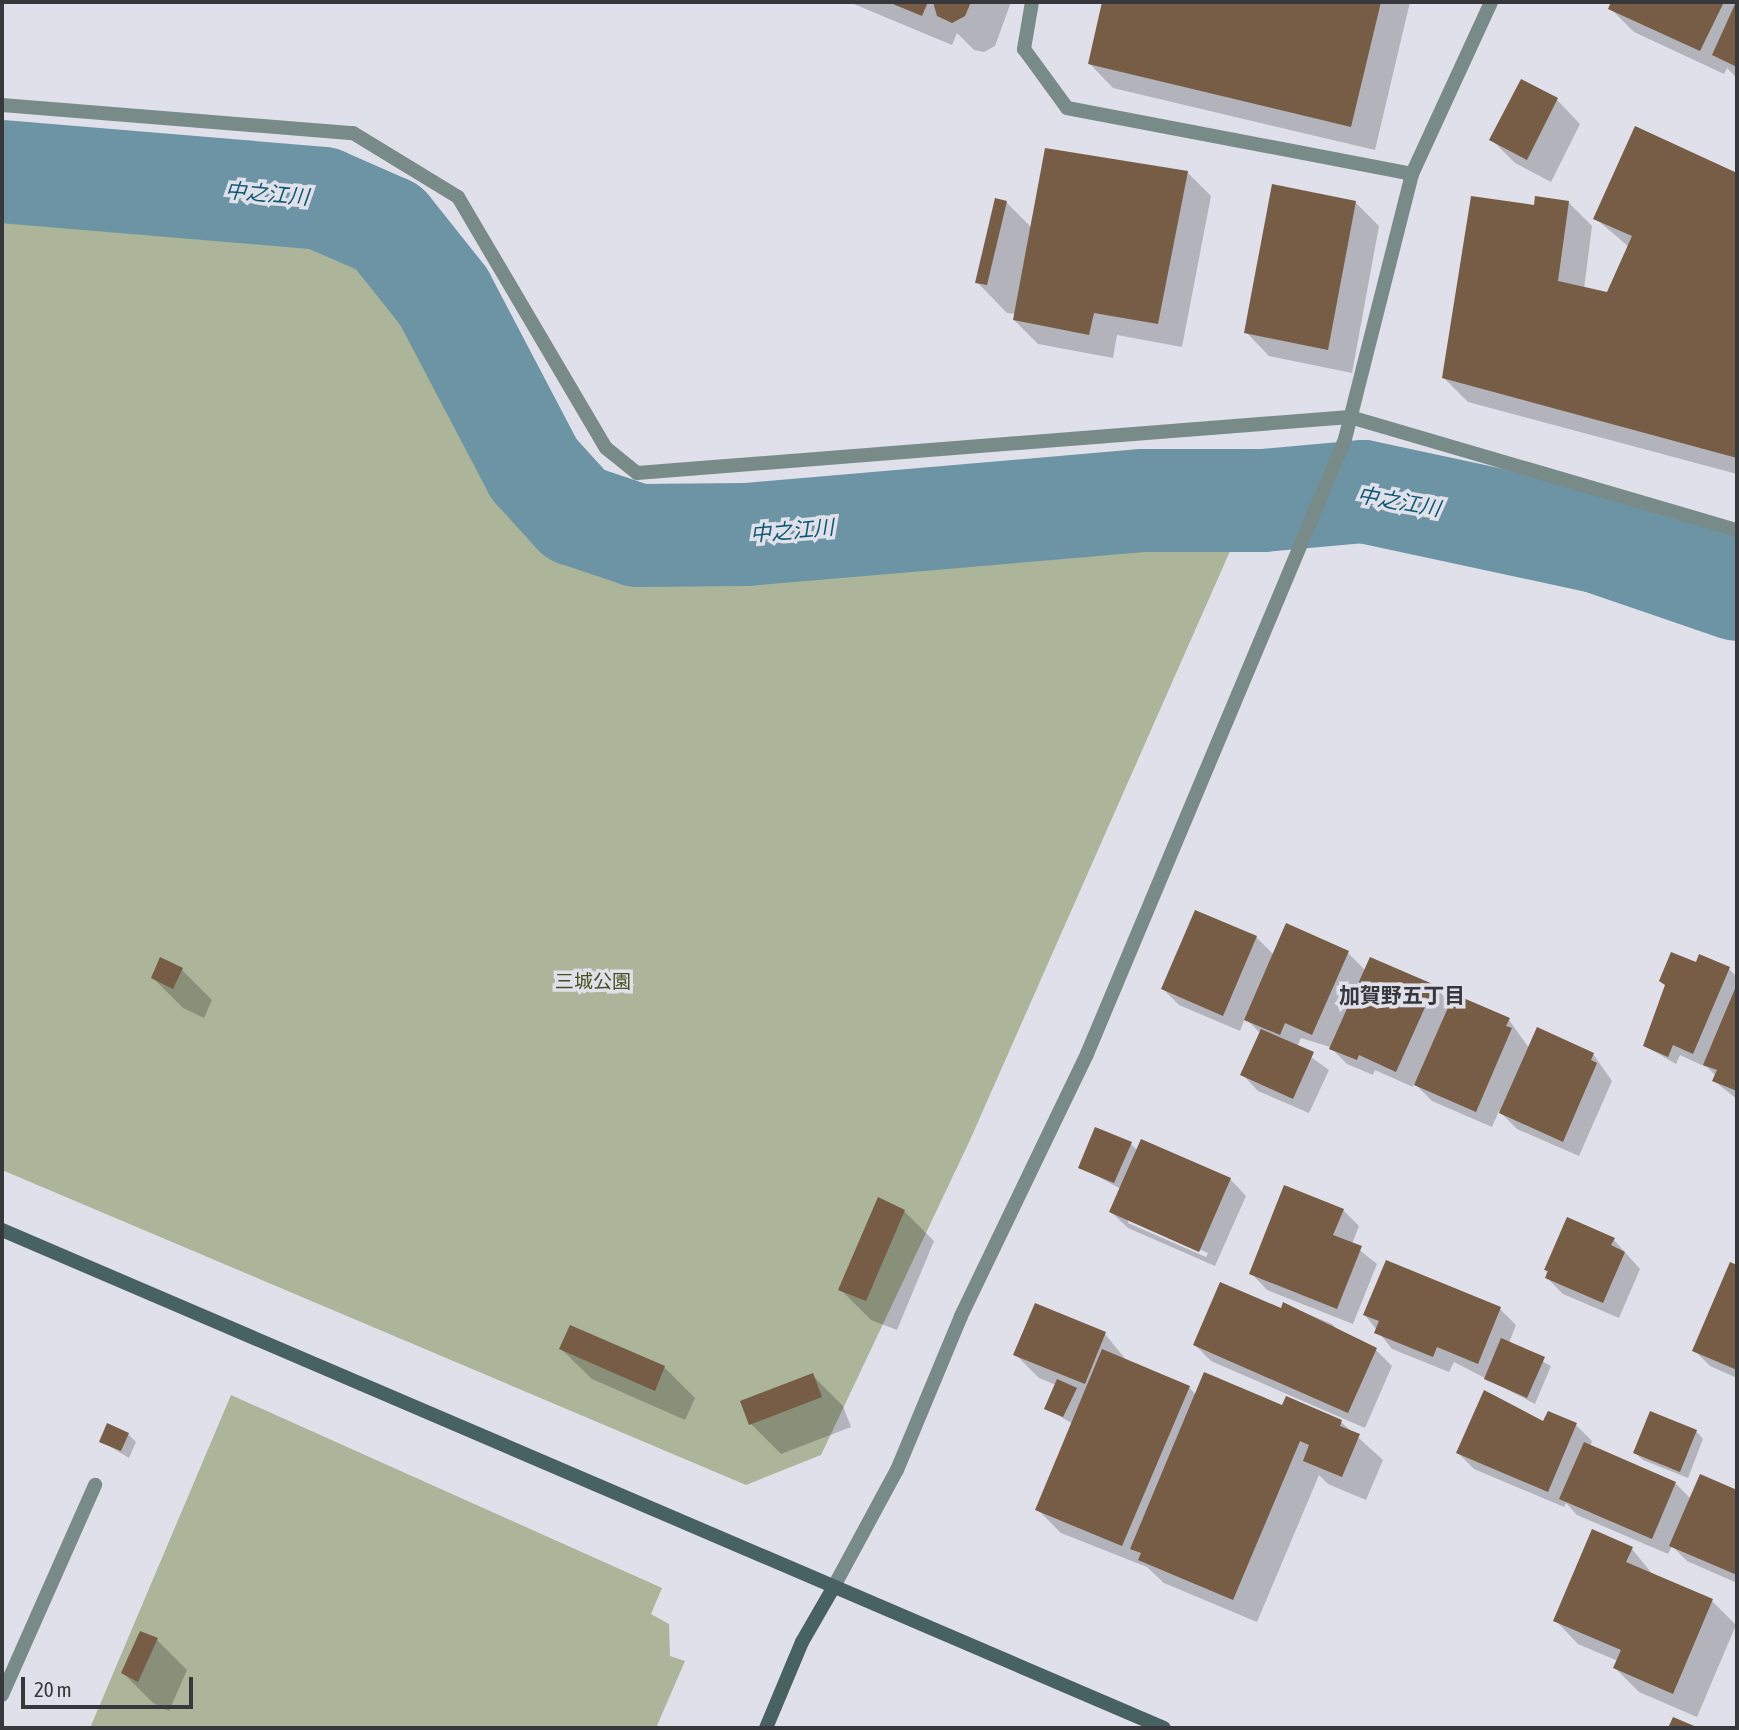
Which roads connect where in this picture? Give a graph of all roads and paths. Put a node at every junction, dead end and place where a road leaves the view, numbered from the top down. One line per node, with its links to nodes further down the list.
1 (1032, 2): 4 (street)
2 (1491, 2): 4 (street)
3 (2, 105): 5 (street)
4 (1412, 174): 5 (street)
5 (1350, 417): 6 (street); 9 (street)
6 (1737, 530)
7 (2, 1230): 9 (street)
8 (95, 1485): 10 (street)
9 (832, 1590): 11 (street); 12 (street)
10 (2, 1695)
11 (766, 1728)
12 (1164, 1728)

